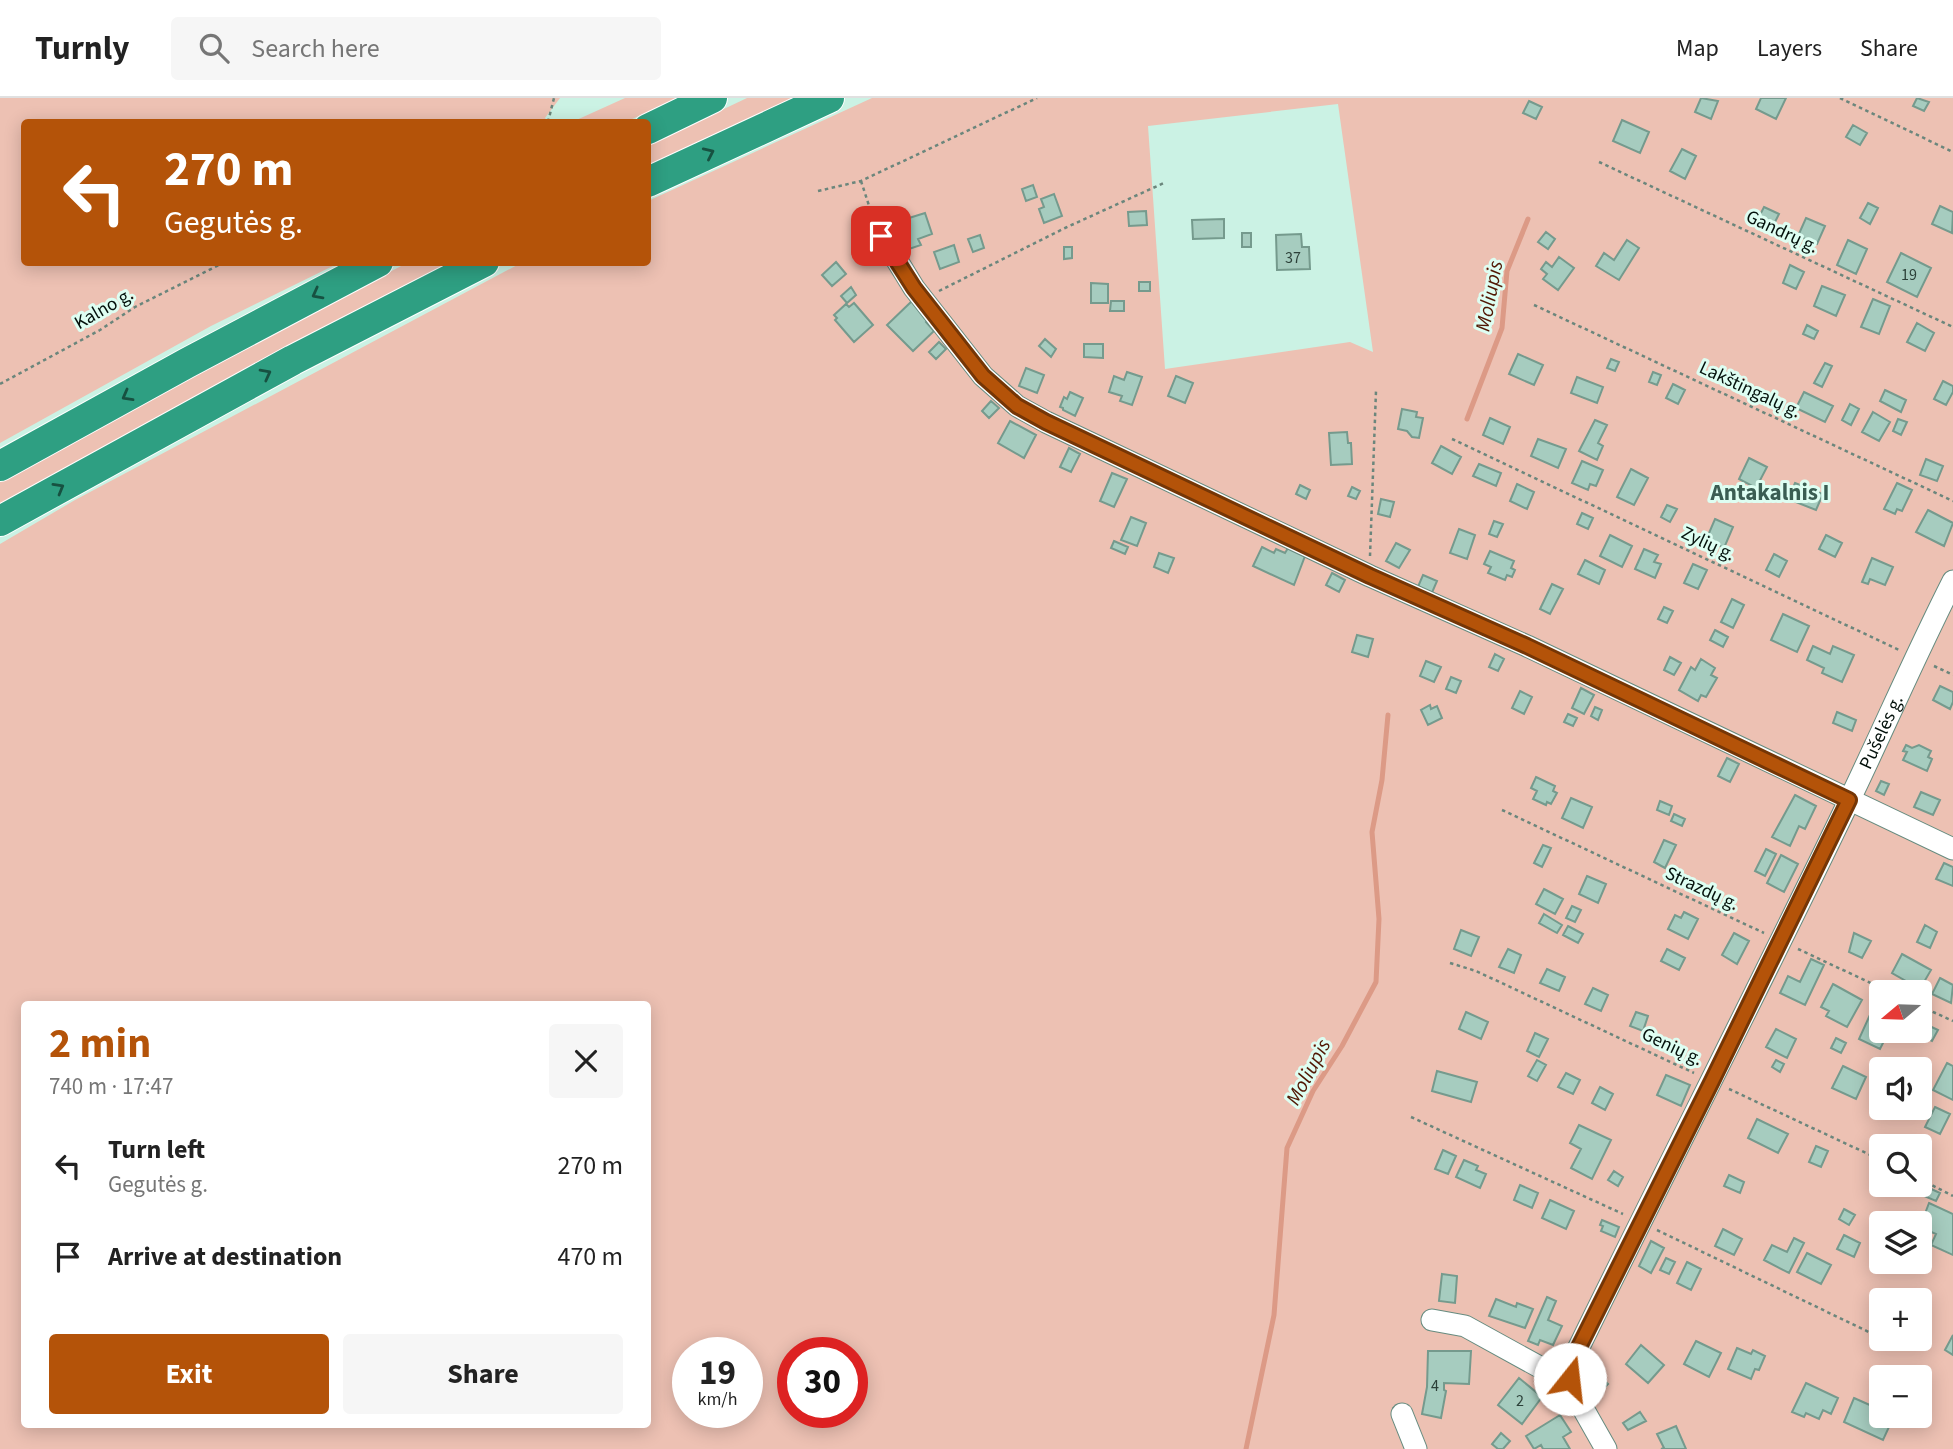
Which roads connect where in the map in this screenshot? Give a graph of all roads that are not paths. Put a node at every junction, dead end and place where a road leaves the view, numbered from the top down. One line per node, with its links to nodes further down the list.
1 (712, 98): 3 (highway)
2 (830, 98): 4 (highway, one-way to 2)
3 (651, 128)
4 (651, 181)
5 (881, 236): 11 (street)
6 (370, 266): 8 (highway, one-way to 8)
7 (476, 266): 9 (highway, one-way to 7)
8 (0, 466)
9 (0, 522)
10 (1953, 582): 11 (street, Pušelės g.)
11 (1849, 800): 12 (street); 14 (street, Pušelės g.)
12 (1953, 849)
13 (1432, 1320): 14 (street)
14 (1570, 1379): 17 (street)
15 (1402, 1414): 16 (street)
16 (1416, 1449)
17 (1606, 1449)

